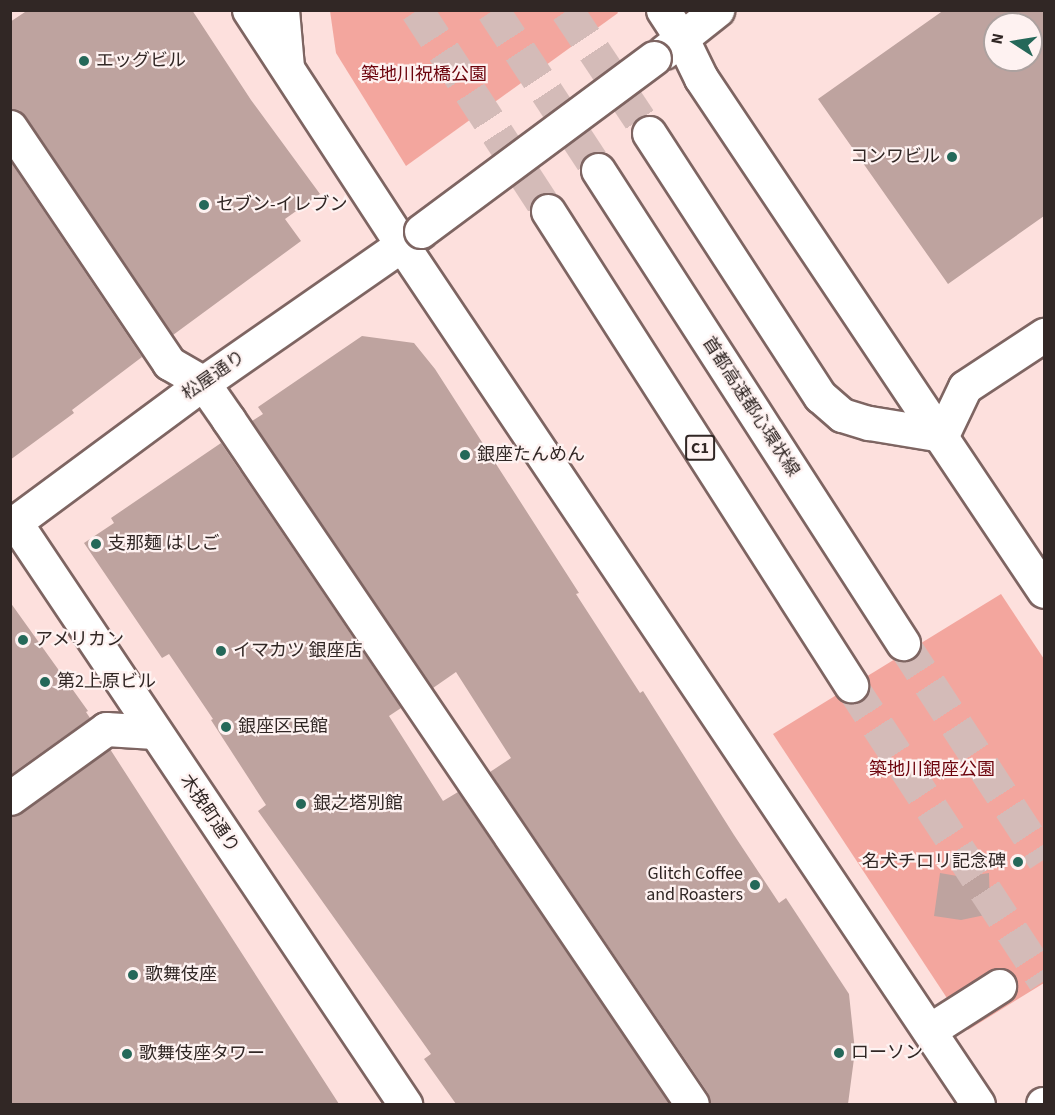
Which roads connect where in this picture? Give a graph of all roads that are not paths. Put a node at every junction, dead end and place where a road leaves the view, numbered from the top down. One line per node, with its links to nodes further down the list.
1 (249, 10): 6 (main road)
2 (282, 10): 6 (main road)
3 (663, 10): 5 (main road)
4 (717, 10): 5 (main road, 松屋通り)
5 (682, 39): 11 (main road, 松屋通り, bridge); 14 (main road)
6 (287, 67): 11 (main road)
7 (10, 127): 13 (main road)
8 (649, 134): 14 (main road)
9 (598, 170): 17 (main road, 首都高速都心環状線)
10 (548, 211): 18 (main road, C1)
11 (412, 238): 13 (main road, 松屋通り); 22 (main road)
12 (1044, 335): 14 (main road)
13 (202, 383): 15 (main road, 松屋通り); 24 (main road)
14 (942, 435): 16 (main road)
15 (13, 524): 19 (main road, 木挽町通り)
16 (1044, 591)
17 (903, 643)
18 (851, 685)
19 (154, 732): 20 (main road); 23 (main road, 木挽町通り)
20 (10, 798)
21 (999, 986): 22 (main road)
22 (930, 1030): 25 (main road)
23 (405, 1104)
24 (692, 1104)
25 (978, 1104)

